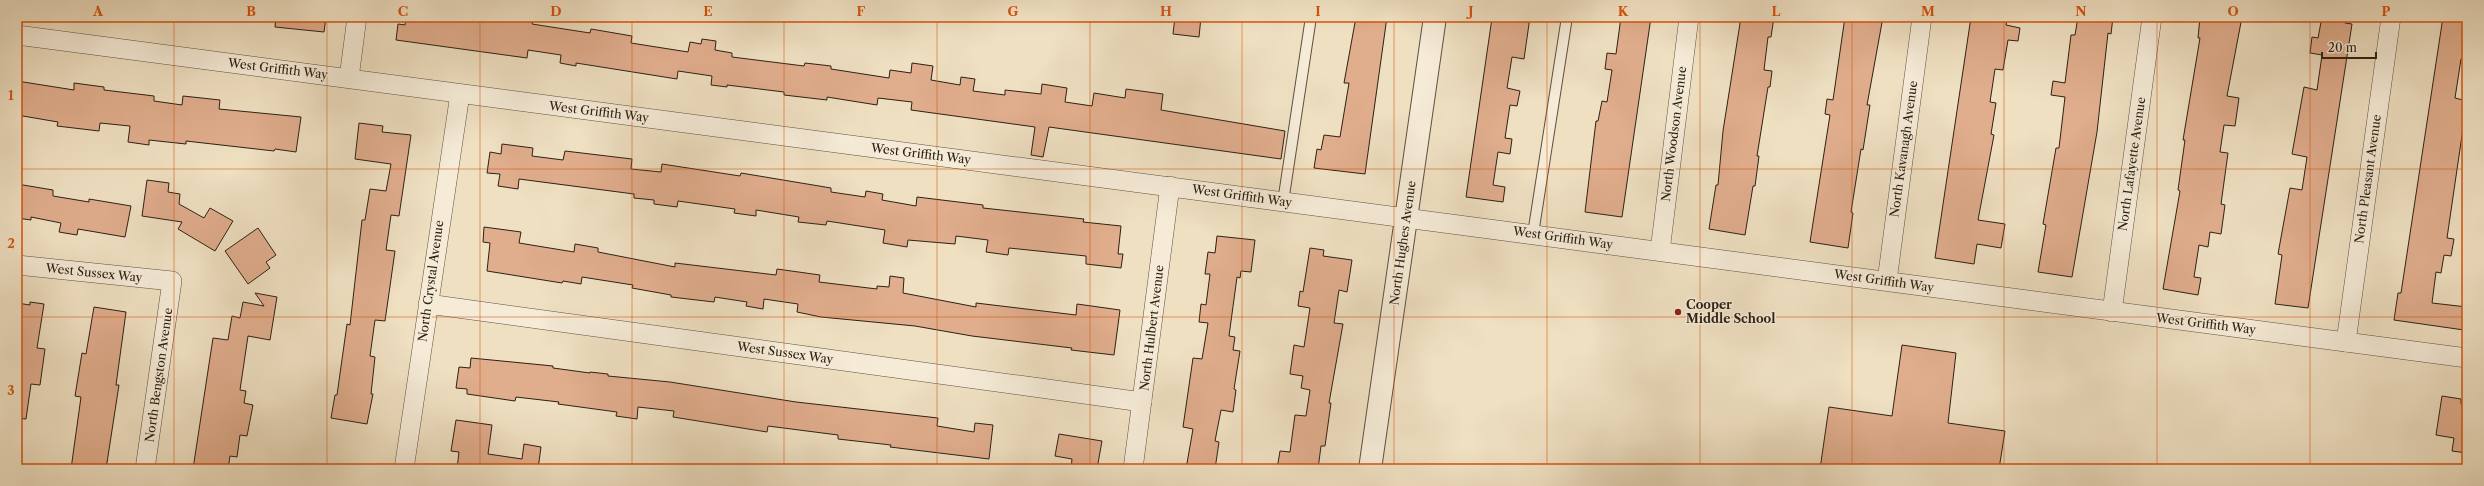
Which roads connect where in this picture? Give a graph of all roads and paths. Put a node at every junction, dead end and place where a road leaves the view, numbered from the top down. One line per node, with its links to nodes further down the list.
1 (357, 17): 10 (street)
2 (1312, 17): 13 (lane)
3 (1435, 17): 14 (street, North Hughes Avenue)
4 (1567, 17): 15 (lane)
5 (1689, 17): 16 (street, North Woodson Avenue)
6 (1922, 17): 19 (street, North Kavanagh Avenue)
7 (2152, 17): 21 (street, North Lafayette Avenue)
8 (2390, 17): 22 (street, North Pleasant Avenue)
9 (17, 35): 10 (street, West Griffith Way)
10 (349, 78): 11 (street, West Griffith Way)
11 (460, 94): 12 (street, West Griffith Way); 20 (street, North Crystal Avenue)
12 (1170, 186): 13 (street, West Griffith Way); 24 (street, North Hulbert Avenue)
13 (1283, 202): 14 (street, West Griffith Way)
14 (1407, 218): 15 (street, West Griffith Way); 28 (street, North Hughes Avenue)
15 (1533, 234): 16 (street, West Griffith Way)
16 (1660, 251): 19 (street, West Griffith Way)
17 (17, 264): 18 (street, West Sussex Way)
18 (172, 281): 25 (street, North Bengston Avenue)
19 (1887, 281): 21 (street, West Griffith Way)
20 (428, 304): 24 (street, West Sussex Way); 26 (street, North Crystal Avenue)
21 (2112, 312): 22 (street, West Griffith Way)
22 (2346, 342): 23 (street, West Griffith Way)
23 (2467, 358)
24 (1142, 402): 27 (street, North Hulbert Avenue)
25 (145, 469)
26 (404, 469)
27 (1133, 469)
28 (1370, 469)

